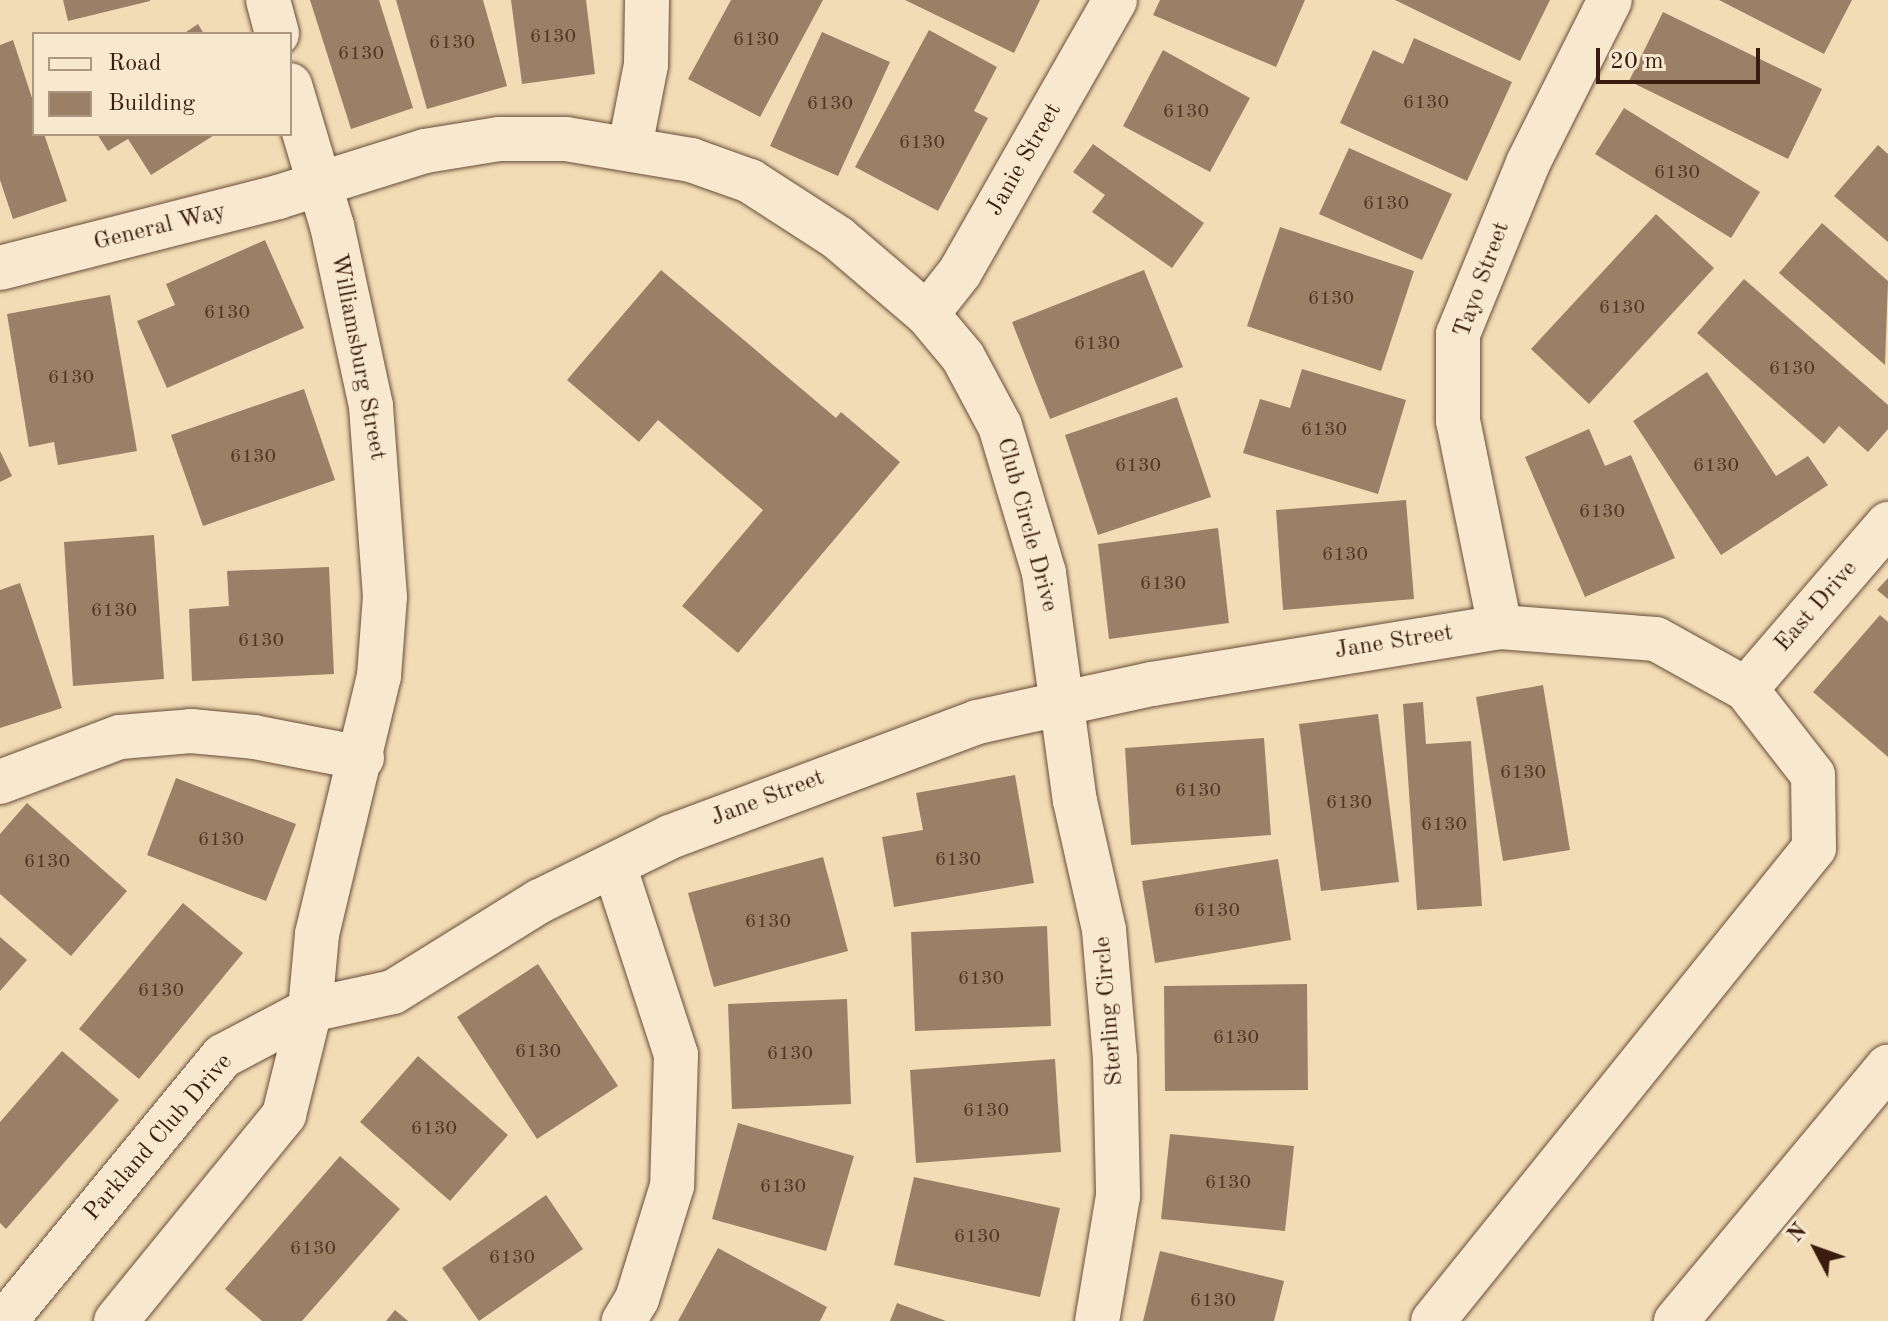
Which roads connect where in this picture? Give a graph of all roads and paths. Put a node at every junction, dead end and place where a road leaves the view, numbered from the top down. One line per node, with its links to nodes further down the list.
1 (268, 0): 5 (street)
2 (647, 0): 7 (street)
3 (1115, 0): 10 (street, Janie Street)
4 (1610, 0): 12 (street, Tayo Street)
5 (276, 32)
6 (292, 92): 8 (street, Williamsburg Street)
7 (630, 147): 8 (street, Club Circle Drive); 10 (street, Club Circle Drive)
8 (318, 182): 9 (street, General Way); 15 (street, Williamsburg Street)
9 (0, 268)
10 (927, 314): 14 (street, Club Circle Drive)
11 (1888, 524): 13 (street, East Drive)
12 (1500, 627): 13 (street, Jane Street); 14 (street, Jane Street)
13 (1746, 689): 24 (street, Jane Street)
14 (1062, 703): 17 (street, Jane Street); 23 (street, Sterling Circle)
15 (362, 758): 16 (street); 18 (street, Williamsburg Street)
16 (0, 782)
17 (614, 865): 18 (street, Jane Street); 22 (street)
18 (310, 1010): 20 (street, Parkland Club Drive); 21 (street)
19 (1888, 1067): 25 (street)
20 (5, 1321)
21 (116, 1321)
22 (624, 1321)
23 (1097, 1321)
24 (1433, 1321)
25 (1676, 1321)

